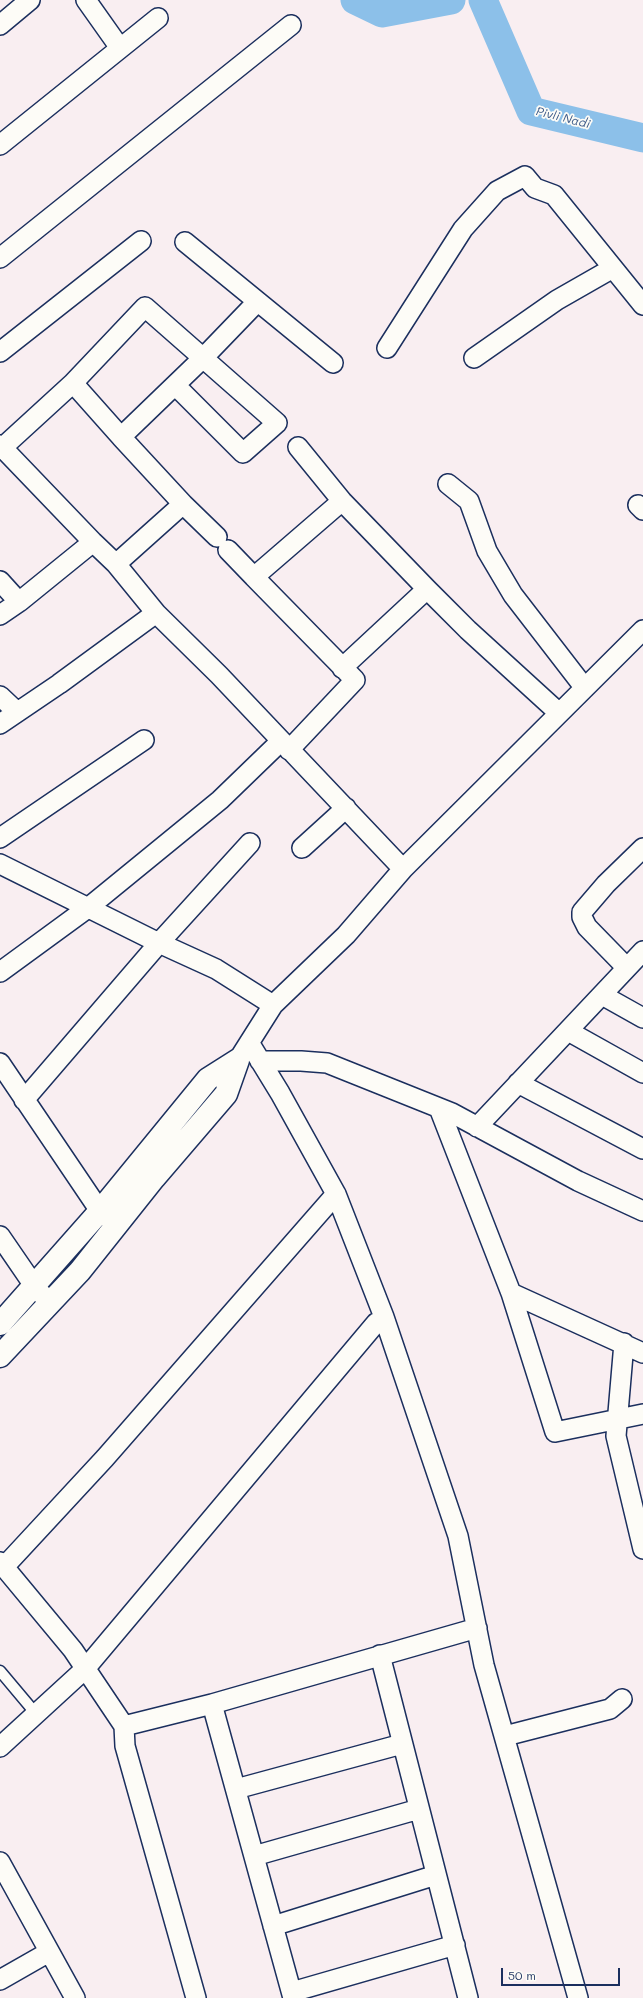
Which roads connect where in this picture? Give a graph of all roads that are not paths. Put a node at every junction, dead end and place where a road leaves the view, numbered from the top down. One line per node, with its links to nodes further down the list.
1 (30, 0): 4 (street)
2 (86, 0): 6 (street)
3 (158, 18): 6 (street)
4 (0, 25)
5 (291, 25): 10 (street)
6 (120, 48): 7 (street)
7 (0, 145)
8 (141, 241): 15 (street)
9 (185, 242): 12 (street)
10 (0, 258)
11 (613, 268): 13 (street); 14 (street); 17 (street)
12 (257, 302): 16 (street); 18 (street)
13 (643, 305)
14 (387, 348)
15 (0, 352)
16 (204, 357): 19 (street); 20 (street); 20 (street)
17 (474, 358)
18 (333, 362)
19 (73, 383): 21 (street); 22 (street)
20 (175, 385): 21 (street)
21 (121, 436): 26 (street)
22 (1, 446): 27 (street)
23 (298, 447): 25 (street)
24 (448, 484): 37 (street)
25 (342, 501): 29 (street); 31 (street)
26 (183, 504): 28 (street); 29 (street)
27 (93, 542): 28 (street); 32 (street)
28 (116, 564): 33 (street)
29 (254, 577): 36 (street)
30 (0, 581): 32 (street)
31 (427, 589): 36 (street); 40 (street)
32 (19, 602): 34 (street)
33 (156, 613): 39 (street); 43 (street)
34 (0, 615)
35 (643, 630): 37 (street)
36 (342, 668): 43 (street)
37 (584, 687): 40 (street)
38 (0, 696): 39 (street)
39 (16, 712): 41 (street)
40 (559, 714): 50 (street)
41 (0, 724)
42 (144, 740): 45 (street)
43 (285, 745): 44 (street); 51 (street)
44 (346, 808): 47 (street); 50 (street)
45 (0, 838)
46 (250, 843): 52 (street)
47 (302, 848)
48 (643, 848): 54 (street)
49 (0, 864): 51 (street)
50 (403, 869): 57 (street)
51 (89, 907): 52 (street); 55 (street)
52 (159, 943): 57 (street); 65 (street)
53 (643, 951): 54 (street)
54 (627, 968): 56 (street)
55 (0, 972)
56 (602, 995): 58 (street); 59 (street)
57 (273, 1005): 60 (street)
58 (643, 1018)
59 (568, 1031): 63 (street); 64 (street)
60 (244, 1052): 61 (street); 70 (street); 72 (street)
61 (260, 1061): 66 (street); 69 (street)
62 (0, 1064): 65 (street)
63 (643, 1073)
64 (518, 1083): 67 (street); 68 (street)
65 (24, 1100): 70 (street)
66 (439, 1108): 67 (street); 75 (street)
67 (477, 1127): 71 (street)
68 (643, 1149)
69 (336, 1194): 85 (street); 86 (street)
70 (100, 1211): 72 (street); 74 (street)
71 (643, 1211)
72 (117, 1225): 76 (street)
73 (0, 1236): 74 (street)
74 (35, 1287): 76 (street); 78 (street)
75 (511, 1293): 79 (street); 83 (street)
76 (50, 1303): 81 (street)
77 (376, 1323): 88 (street)
78 (0, 1324)
79 (624, 1343): 80 (street); 83 (street)
80 (643, 1353)
81 (0, 1356)
82 (643, 1414): 83 (street)
83 (617, 1418): 84 (street)
84 (643, 1549)
85 (1, 1566): 88 (street)
86 (477, 1628): 87 (street); 94 (street)
87 (380, 1655): 91 (street); 95 (street)
88 (85, 1669): 92 (street); 93 (street)
89 (0, 1671): 92 (lane)
90 (622, 1699): 94 (street)
91 (212, 1704): 93 (street); 97 (street)
92 (37, 1715): 96 (street)
93 (124, 1726): 108 (street)
94 (505, 1736): 110 (street)
95 (402, 1744): 97 (street); 98 (street)
96 (0, 1747)
97 (236, 1789): 99 (street)
98 (419, 1808): 99 (street); 101 (street)
99 (254, 1856): 102 (street)
100 (0, 1862): 104 (street)
101 (436, 1875): 102 (street); 103 (street)
102 (273, 1926): 106 (street)
103 (455, 1945): 106 (street); 109 (street)
104 (49, 1952): 105 (street); 107 (street)
105 (0, 1980)
106 (293, 1995)
107 (75, 1998)
108 (196, 1998)
109 (468, 1998)
110 (578, 1998)

